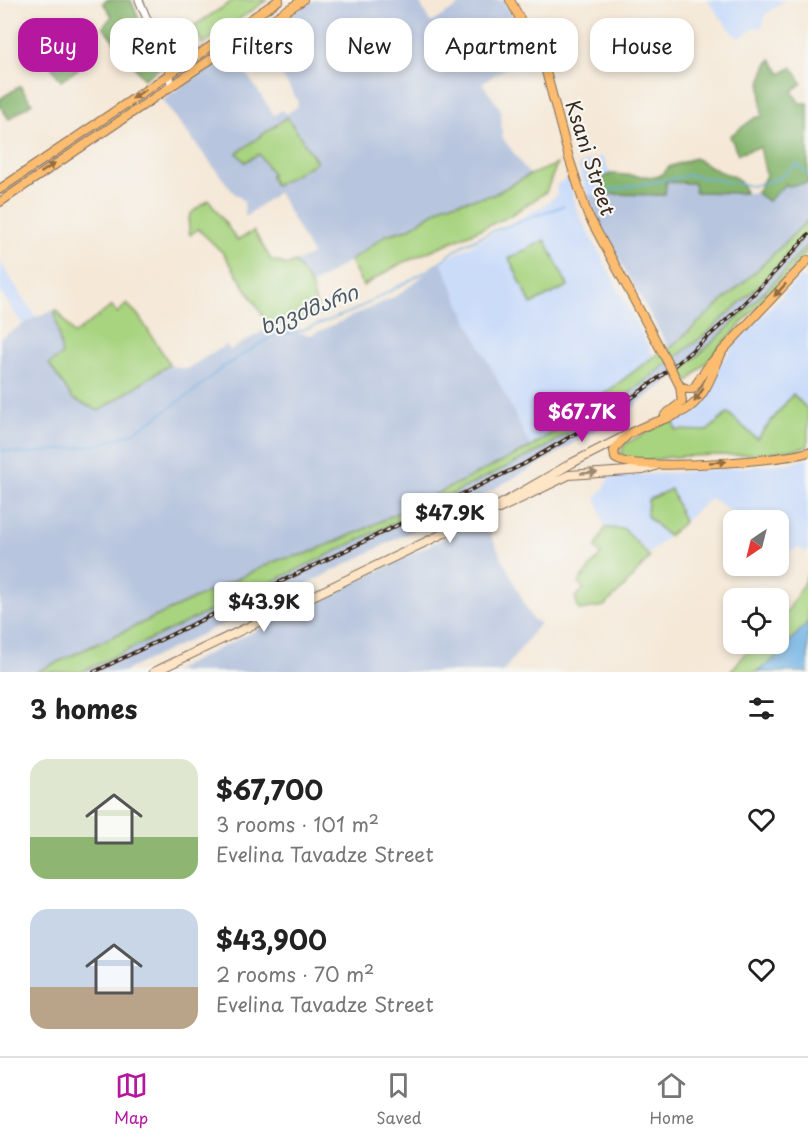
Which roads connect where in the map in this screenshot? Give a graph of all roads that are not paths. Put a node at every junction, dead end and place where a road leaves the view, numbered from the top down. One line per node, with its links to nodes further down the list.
1 (139, 0): 5 (street)
2 (279, 0): 5 (main road)
3 (303, 0): 6 (main road)
4 (510, 0): 11 (main road, Ksani Street, bridge)
5 (170, 73): 6 (street); 7 (main road, one-way to 7)
6 (175, 84): 8 (main road, one-way to 6)
7 (0, 189)
8 (0, 202)
9 (808, 260): 10 (main road, one-way to 10)
10 (723, 350): 11 (main road); 12 (main road, one-way to 12)
11 (680, 386): 12 (main road)
12 (657, 420): 13 (main road)
13 (626, 435): 15 (main road); 16 (main road)
14 (808, 452): 15 (main road, one-way to 14)
15 (660, 465): 16 (main road, one-way to 15)
16 (484, 514): 17 (main road)
17 (154, 672)

